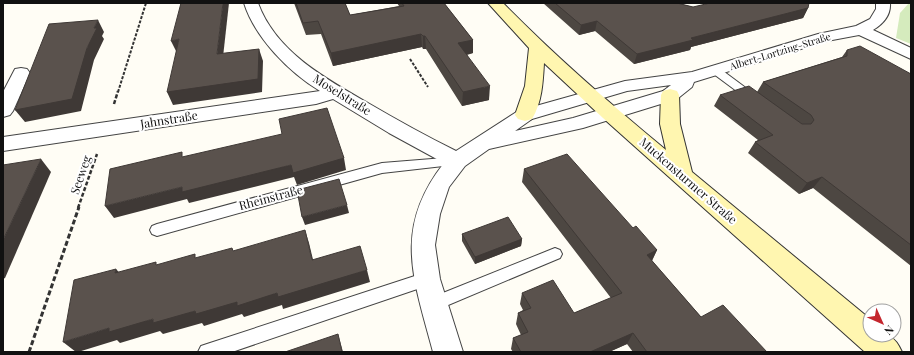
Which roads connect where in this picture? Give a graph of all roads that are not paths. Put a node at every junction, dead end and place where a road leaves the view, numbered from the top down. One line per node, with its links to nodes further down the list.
1 (251, 3): 10 (street, Moselstraße)
2 (495, 3): 5 (main road, Muckensturmer Straße)
3 (883, 6): 4 (street, Albert-Lortzing-Straße)
4 (861, 30): 6 (street); 7 (street, Albert-Lortzing-Straße)
5 (537, 47): 12 (main road, Muckensturmer Straße); 16 (main road)
6 (911, 54)
7 (715, 70): 9 (street, Albert-Lortzing-Straße); 13 (lane, Albert-Lortzing-Straße)
8 (21, 73): 14 (street)
9 (694, 76): 11 (street, Albert-Lortzing-Straße); 12 (street, Albert-Lortzing-Straße)
10 (335, 92): 17 (street, Jahnstraße); 19 (street, Moselstraße)
11 (670, 95): 15 (street, Albert-Lortzing-Straße); 20 (main road)
12 (591, 96): 15 (main road, Muckensturmer Straße); 16 (street, Rheinstraße)
13 (762, 104)
14 (3, 111)
15 (610, 114): 18 (street, Rheinstraße); 20 (main road, Muckensturmer Straße)
16 (525, 115): 18 (street, Rheinstraße)
17 (3, 144)
18 (480, 146): 19 (street, Rheinstraße)
19 (457, 161): 21 (lane, Rheinstraße); 23 (street, Rheinstraße)
20 (682, 175): 27 (main road, Muckensturmer Straße)
21 (156, 230)
22 (555, 254): 24 (lane)
23 (427, 279): 24 (street, Rheinstraße); 25 (lane)
24 (434, 304): 26 (street, Rheinstraße)
25 (207, 352)
26 (448, 352)
27 (887, 352)

